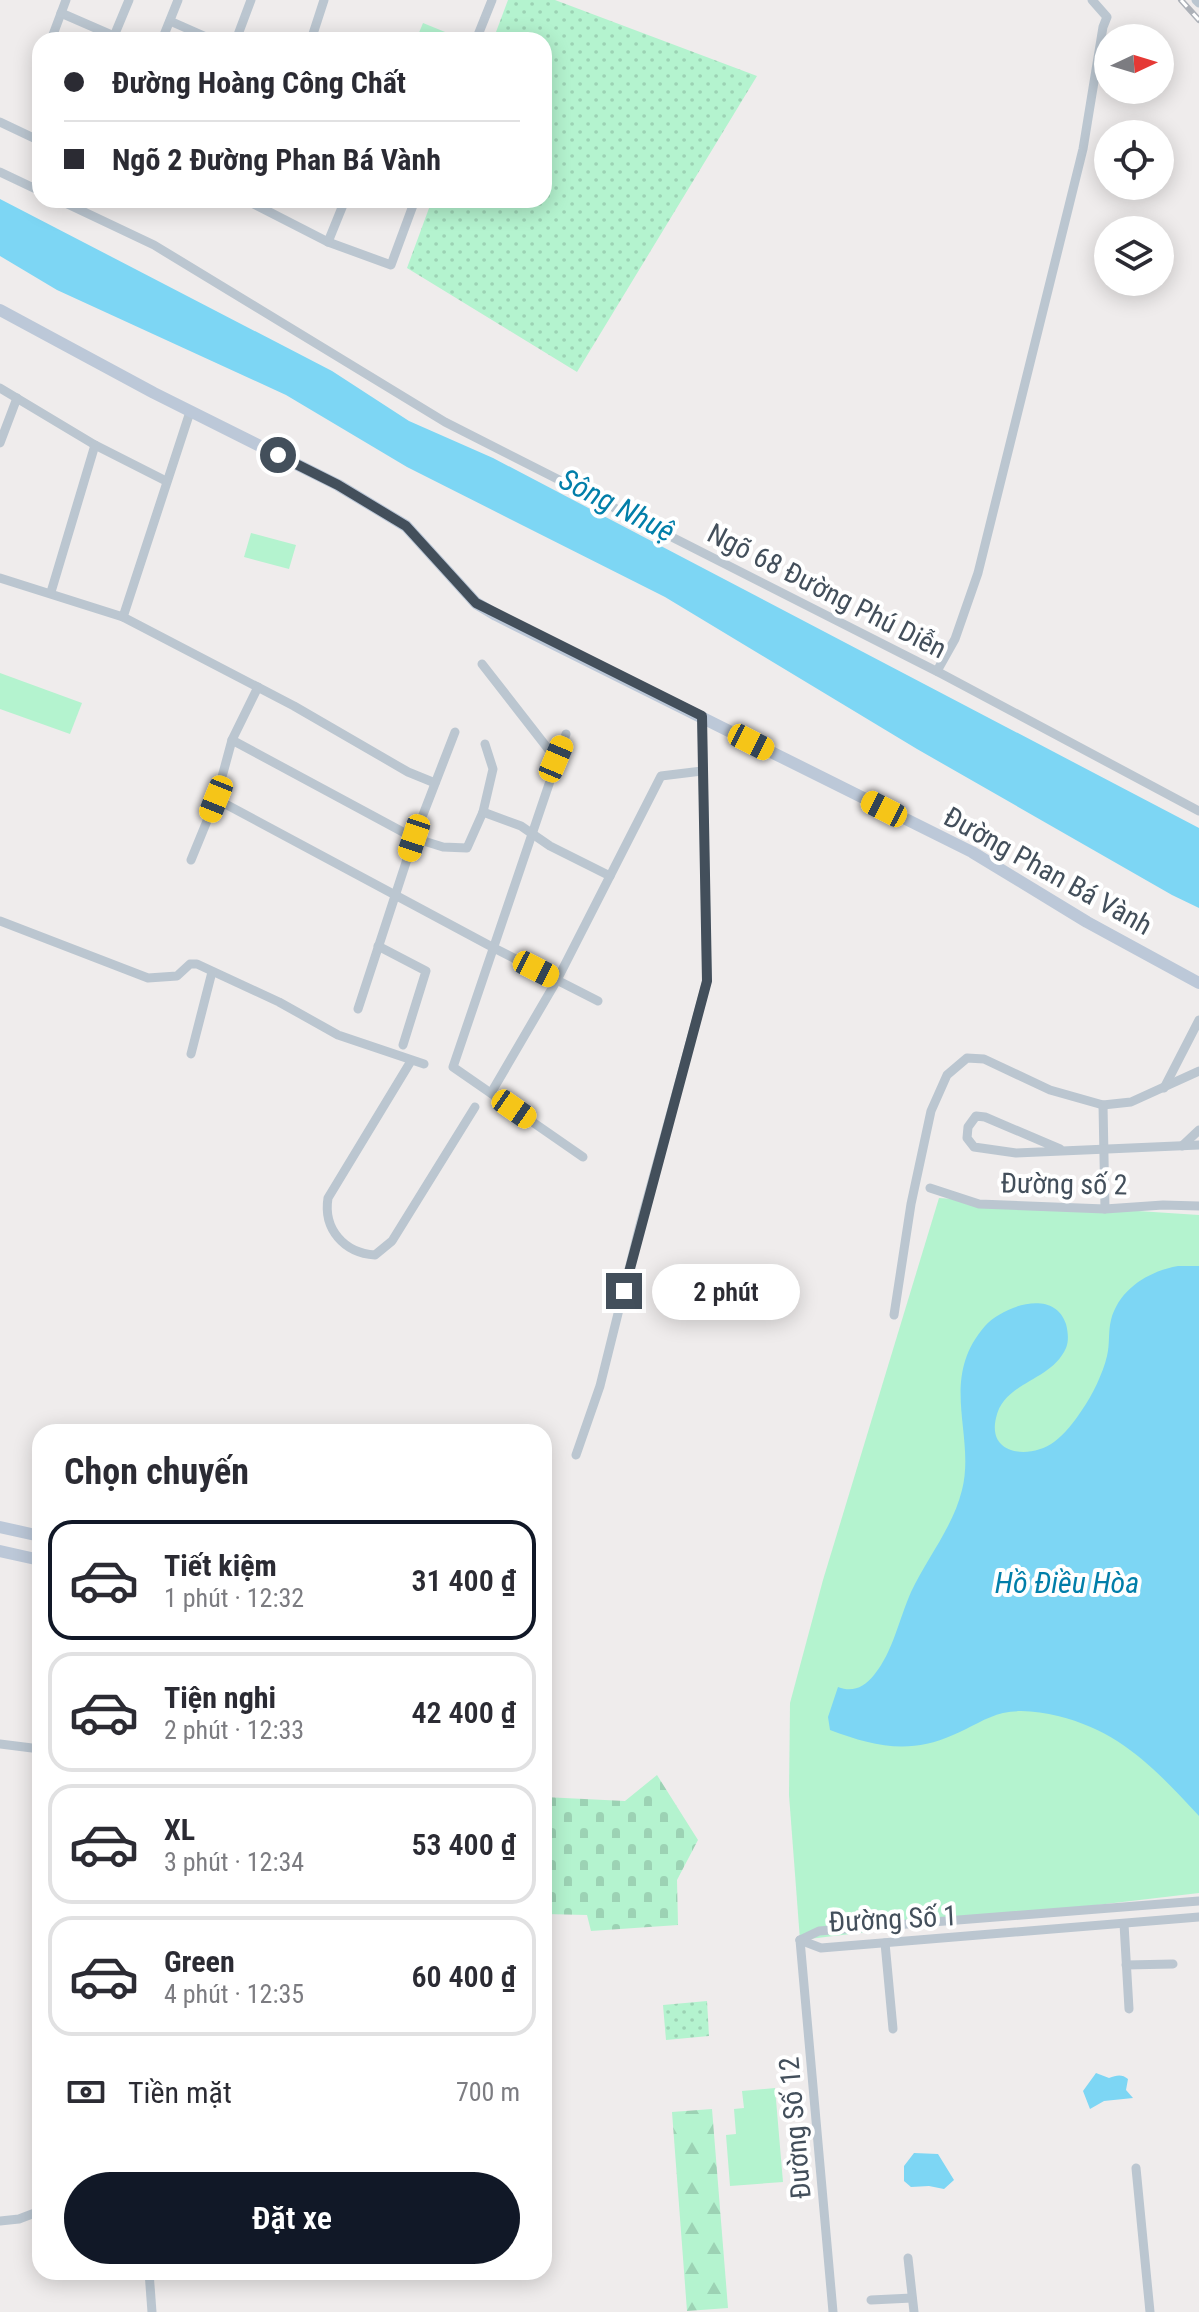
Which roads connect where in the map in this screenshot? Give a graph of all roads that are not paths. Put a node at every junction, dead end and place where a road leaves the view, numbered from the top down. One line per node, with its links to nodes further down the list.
1 (66, 0): 8 (street)
2 (129, 0): 12 (street)
3 (178, 0): 9 (street)
4 (251, 0): 15 (street)
5 (324, 0): 16 (street)
6 (492, 0): 17 (street)
7 (1092, 0): 38 (street)
8 (61, 13): 10 (street); 11 (street)
9 (170, 21): 13 (street); 14 (street)
10 (54, 32)
11 (105, 32)
12 (121, 32)
13 (165, 32)
14 (195, 32)
15 (239, 32)
16 (314, 32)
17 (479, 32)
18 (0, 122): 19 (street)
19 (32, 137)
20 (0, 172): 21 (street)
21 (32, 187)
22 (76, 208): 38 (street, Ngõ 68 Đường Phú Diễn)
23 (262, 208): 26 (street)
24 (342, 208): 26 (street)
25 (412, 208): 26 (street)
26 (328, 242)
27 (0, 310): 30 (street, Đường Phan Bá Vành)
28 (0, 388): 29 (street)
29 (17, 398): 31 (street); 32 (street)
30 (190, 412): 33 (street); 40 (street, Đường Phan Bá Vành)
31 (0, 443)
32 (95, 445): 33 (street); 35 (street)
33 (166, 481): 36 (street)
34 (0, 578): 35 (street)
35 (51, 592): 36 (street)
36 (123, 617): 39 (street)
37 (482, 664): 45 (street)
38 (937, 671): 49 (street, Ngõ 68 Đường Phú Diễn)
39 (258, 687): 43 (street); 47 (street)
40 (702, 716): 46 (street); 61 (street, Đường Phan Bá Vành)
41 (455, 732): 47 (street)
42 (566, 734): 45 (street)
43 (232, 740): 48 (street); 52 (street)
44 (485, 744): 50 (street)
45 (556, 759): 51 (street)
46 (702, 771): 54 (street); 84 (street)
47 (435, 783): 52 (street)
48 (216, 799): 53 (street); 55 (street)
49 (1199, 811)
50 (483, 812): 51 (street); 52 (street)
51 (532, 834): 54 (street); 58 (street)
52 (414, 838): 55 (street)
53 (191, 860)
54 (610, 876): 60 (street)
55 (396, 893): 57 (street); 58 (street)
56 (0, 921): 59 (street)
57 (378, 946): 63 (street); 65 (street)
58 (494, 948): 60 (street); 71 (street)
59 (212, 972): 66 (street); 67 (street)
60 (557, 980): 62 (street); 71 (street)
61 (1199, 983)
62 (598, 1001)
63 (358, 1009)
64 (1199, 1020): 70 (street)
65 (403, 1045)
66 (191, 1054)
67 (411, 1061): 68 (street); 73 (street)
68 (424, 1064)
69 (1199, 1071): 70 (street)
70 (1164, 1088): 72 (street)
71 (491, 1093): 79 (street)
72 (1103, 1105): 77 (street); 83 (street)
73 (475, 1107)
74 (1199, 1130): 76 (street)
75 (1199, 1145): 76 (street)
76 (1182, 1146): 77 (street)
77 (1104, 1148): 78 (street); 82 (street)
78 (1060, 1149): 78 (street)
79 (583, 1157)
80 (930, 1188): 82 (street, Đường số 2)
81 (1199, 1206): 82 (street, Đường số 2)
82 (1105, 1209)
83 (894, 1315)
84 (576, 1455)
85 (0, 1527): 86 (street)
86 (32, 1534)
87 (0, 1551): 88 (street)
88 (32, 1558)
89 (0, 1744): 90 (street)
90 (32, 1748)
91 (1199, 1901): 94 (street, Đường Số 1)
92 (1199, 1917): 93 (street, Đường Số 1)
93 (1124, 1924): 95 (street, Đường Số 1); 97 (street)
94 (800, 1940): 95 (street, Đường Số 1); 108 (street, Đường Số 12)
95 (885, 1943): 99 (street)
96 (1173, 1964): 97 (street)
97 (1126, 1965): 98 (street)
98 (1129, 2009)
99 (893, 2029)
100 (1136, 2168): 110 (street)
101 (32, 2214): 102 (street)
102 (0, 2221)
103 (908, 2258): 105 (street)
104 (150, 2280): 107 (street)
105 (912, 2298): 106 (street); 109 (street)
106 (871, 2300)
107 (152, 2312)
108 (833, 2312)
109 (914, 2312)
110 (1150, 2312)

